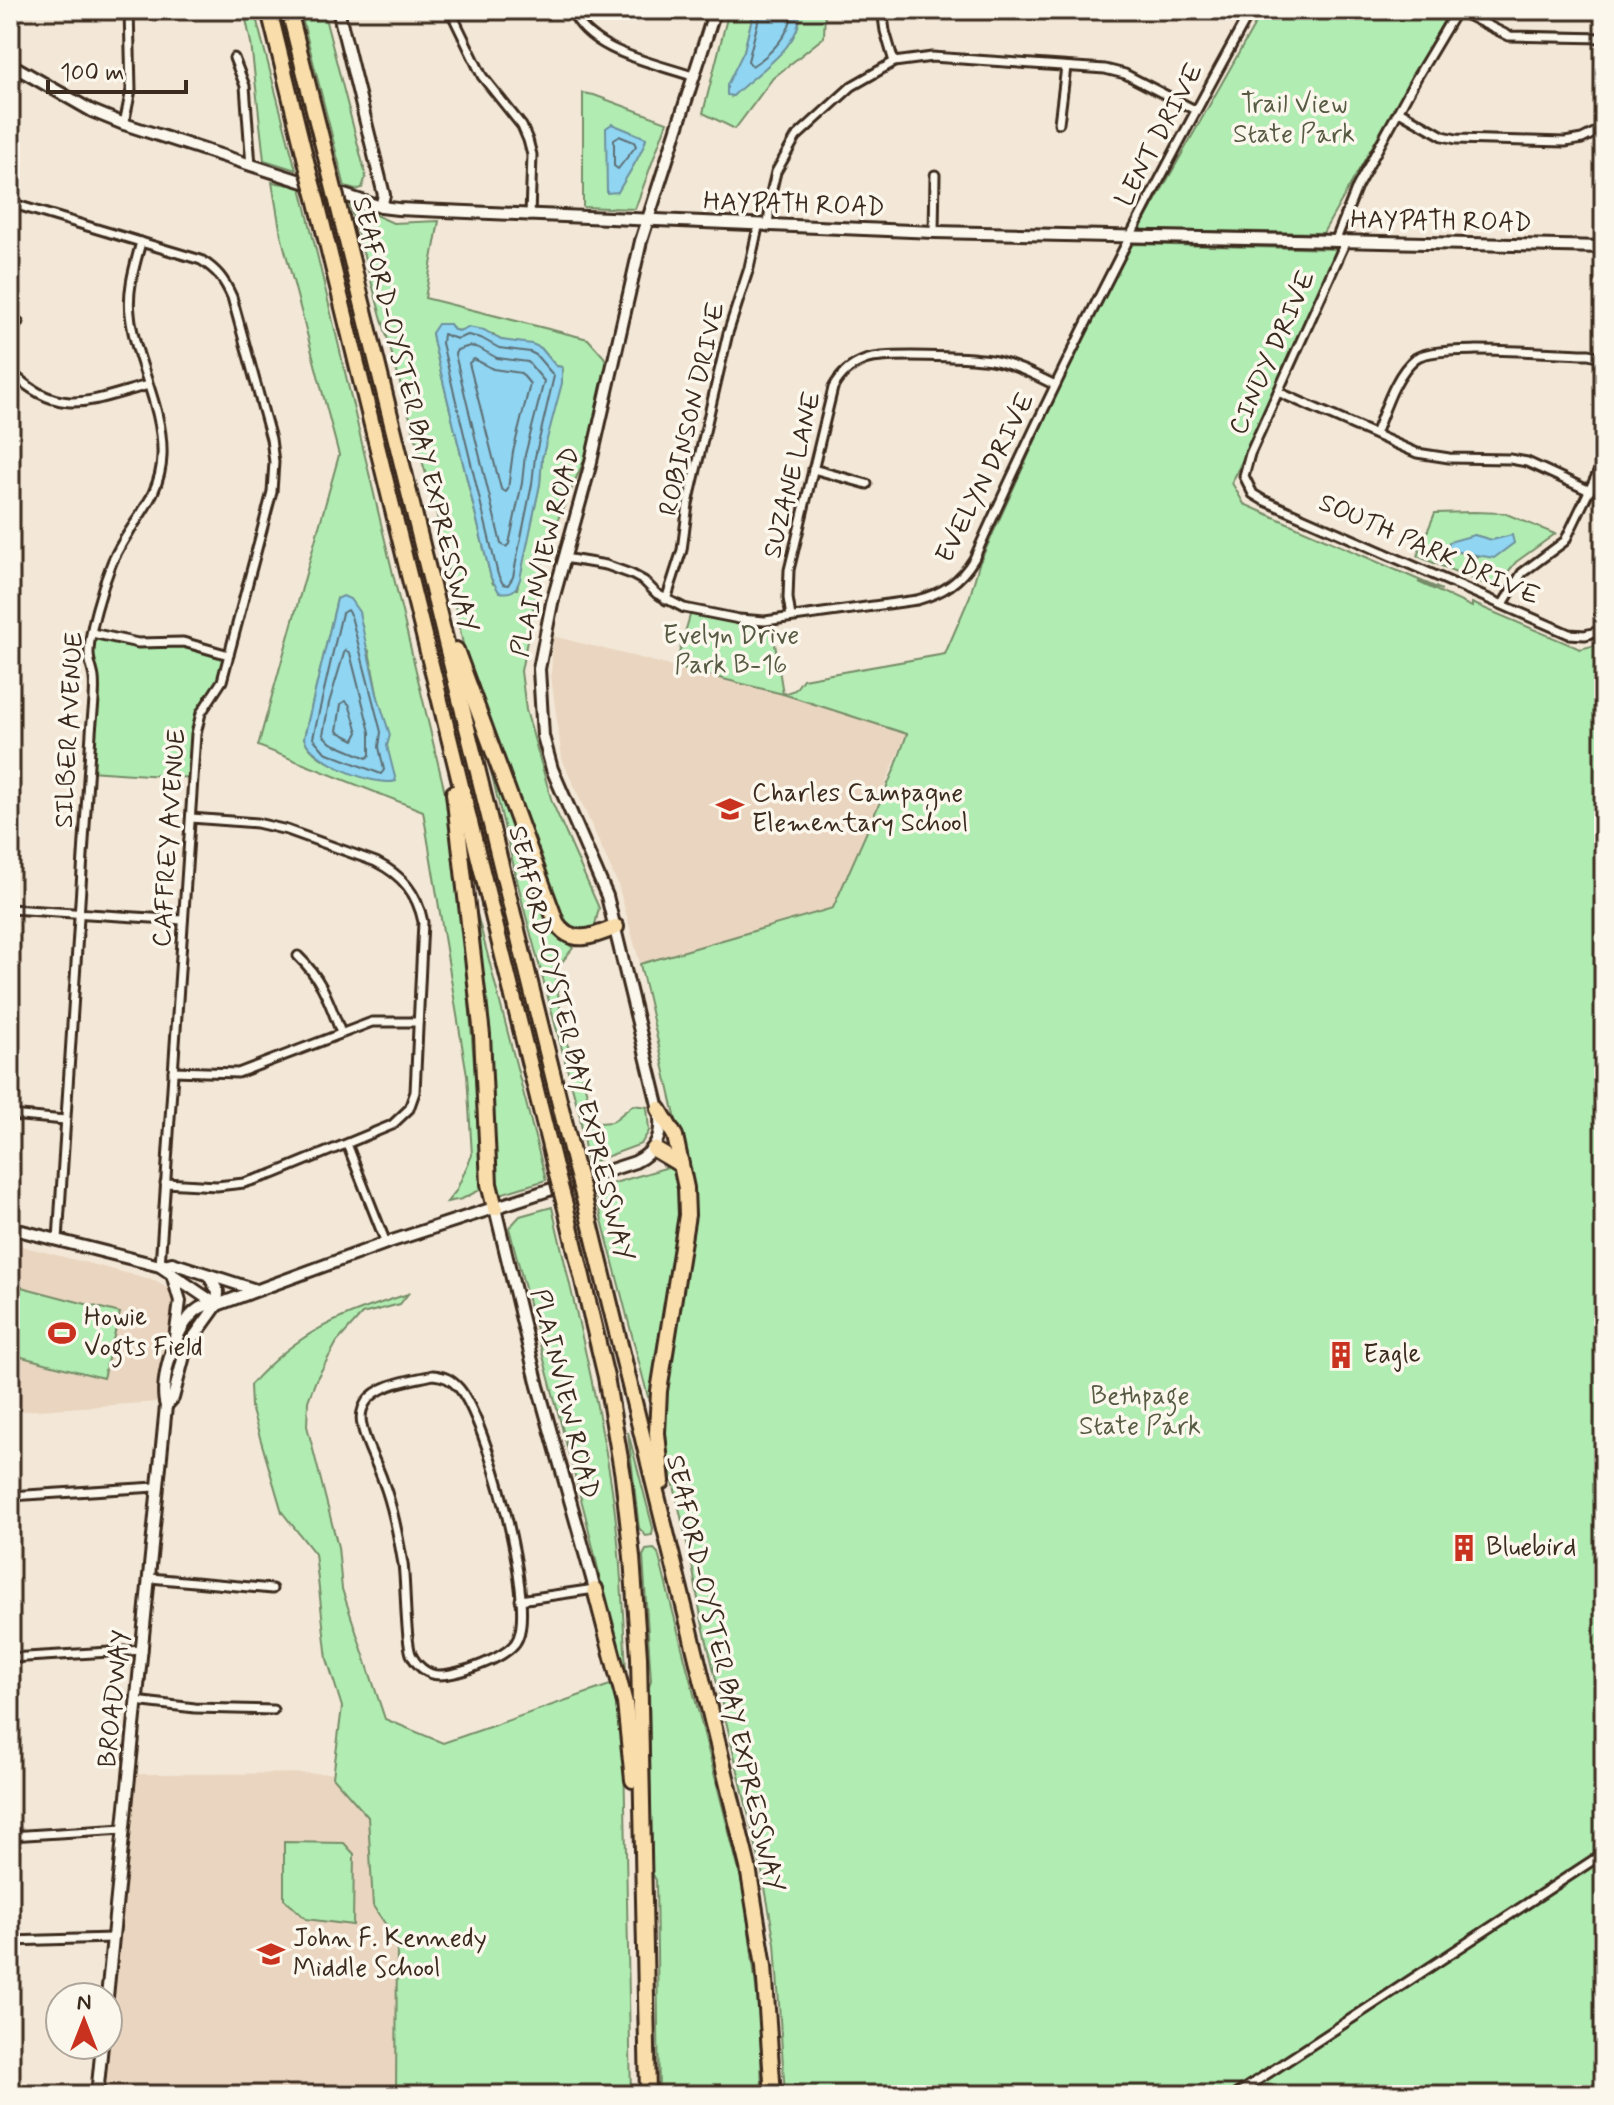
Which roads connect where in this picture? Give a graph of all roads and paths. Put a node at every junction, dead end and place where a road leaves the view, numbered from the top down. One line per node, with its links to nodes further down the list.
1 (129, 10): 21 (street)
2 (269, 10): 56 (highway, SEAFORD-OYSTER BAY EXPRESSWAY, bridge)
3 (289, 10): 49 (highway, SEAFORD-OYSTER BAY EXPRESSWAY, bridge)
4 (338, 10): 26 (main road)
5 (450, 10): 27 (street)
6 (572, 10): 16 (street)
7 (715, 10): 16 (main road, PLAINVIEW ROAD)
8 (882, 10): 13 (street)
9 (1251, 10): 18 (street, LENT DRIVE)
10 (1457, 10): 11 (street); 19 (street, CINDY DRIVE)
11 (1604, 38)
12 (234, 58): 23 (street)
13 (894, 62): 15 (street); 29 (street, ROBINSON DRIVE)
14 (15, 67): 17 (street); 21 (main road, HAYPATH ROAD)
15 (1066, 67): 18 (street); 20 (street)
16 (695, 77): 28 (main road, PLAINVIEW ROAD)
17 (10, 88)
18 (1195, 110): 31 (street, LENT DRIVE)
19 (1399, 111): 22 (street); 33 (street, CINDY DRIVE)
20 (1059, 123)
21 (124, 124): 23 (main road, HAYPATH ROAD)
22 (1604, 128)
23 (251, 166): 26 (main road, HAYPATH ROAD)
24 (935, 175): 30 (street)
25 (10, 203): 32 (street, CAFFREY AVENUE)
26 (381, 207): 27 (main road, HAYPATH ROAD)
27 (530, 216): 28 (main road, HAYPATH ROAD)
28 (648, 220): 29 (main road, HAYPATH ROAD); 48 (main road, PLAINVIEW ROAD)
29 (763, 227): 30 (main road, HAYPATH ROAD); 50 (street, ROBINSON DRIVE)
30 (934, 232): 31 (main road, HAYPATH ROAD)
31 (1128, 238): 33 (main road, HAYPATH ROAD); 40 (street, EVELYN DRIVE)
32 (141, 242): 39 (street, SILBER AVENUE); 55 (street, CAFFREY AVENUE)
33 (1340, 242): 34 (main road, HAYPATH ROAD); 41 (street, CINDY DRIVE)
34 (1604, 247)
35 (18, 322): 36 (street)
36 (10, 335)
37 (1604, 358): 42 (street)
38 (10, 371): 39 (street)
39 (148, 385): 54 (street, SILBER AVENUE)
40 (1055, 385): 44 (street, SUZANE LANE); 52 (street, EVELYN DRIVE)
41 (1278, 392): 42 (street); 45 (street, CINDY DRIVE)
42 (1375, 434): 47 (street)
43 (1604, 460): 47 (street)
44 (813, 469): 46 (street); 52 (street, SUZANE LANE)
45 (1246, 481): 51 (street, SOUTH PARK DRIVE)
46 (867, 484)
47 (1590, 491): 51 (street)
48 (564, 558): 50 (street, EVELYN DRIVE); 61 (main road, PLAINVIEW ROAD)
49 (433, 589): 61 (highway); 86 (highway, SEAFORD-OYSTER BAY EXPRESSWAY, bridge)
50 (666, 600): 52 (street, EVELYN DRIVE)
51 (1503, 604): 53 (street, SOUTH PARK DRIVE)
52 (791, 617)
53 (1604, 630)
54 (92, 633): 55 (street); 59 (street, SILBER AVENUE)
55 (229, 655): 57 (street, CAFFREY AVENUE)
56 (445, 725): 73 (highway); 97 (highway, SEAFORD-OYSTER BAY EXPRESSWAY, bridge)
57 (191, 818): 60 (street, CAFFREY AVENUE); 63 (street)
58 (10, 909): 59 (street)
59 (79, 913): 60 (street); 68 (street, SILBER AVENUE)
60 (183, 920): 65 (street, CAFFREY AVENUE)
61 (616, 927): 66 (main road, PLAINVIEW ROAD)
62 (298, 956): 64 (street)
63 (418, 1022): 64 (street); 69 (street)
64 (341, 1033): 65 (street)
65 (173, 1071): 72 (street, CAFFREY AVENUE)
66 (659, 1109): 70 (main road, PLAINVIEW ROAD); 71 (highway)
67 (10, 1115): 68 (street)
68 (65, 1120): 75 (street, SILBER AVENUE)
69 (347, 1144): 72 (street); 76 (street)
70 (654, 1149): 71 (highway); 73 (main road, BROADWAY)
71 (681, 1165): 86 (highway)
72 (165, 1183): 77 (street, CAFFREY AVENUE)
73 (495, 1208): 76 (main road, BROADWAY); 89 (main road, PLAINVIEW ROAD)
74 (10, 1228): 75 (main road)
75 (58, 1240): 77 (main road)
76 (386, 1243): 80 (main road, BROADWAY)
77 (160, 1266): 78 (main road); 79 (main road)
78 (172, 1274): 81 (main road); 82 (main road)
79 (209, 1276): 80 (main road); 81 (main road)
80 (256, 1290): 81 (main road, BROADWAY)
81 (217, 1305): 82 (main road, BROADWAY); 83 (main road, BROADWAY)
82 (175, 1342): 83 (main road, BROADWAY)
83 (166, 1406): 84 (main road, BROADWAY)
84 (156, 1487): 85 (street); 87 (main road, BROADWAY)
85 (10, 1496)
86 (668, 1538): 105 (highway, SEAFORD-OYSTER BAY EXPRESSWAY)
87 (150, 1578): 88 (street); 91 (main road, BROADWAY)
88 (272, 1589)
89 (595, 1589): 90 (street); 97 (highway)
90 (520, 1600): 90 (street)
91 (143, 1650): 92 (street); 93 (main road, BROADWAY)
92 (10, 1658)
93 (135, 1701): 94 (street); 95 (main road, BROADWAY)
94 (273, 1710)
95 (124, 1829): 96 (street); 99 (main road, BROADWAY)
96 (10, 1836)
97 (642, 1842): 104 (highway, SEAFORD-OYSTER BAY EXPRESSWAY)
98 (1604, 1853): 106 (street)
99 (112, 1938): 100 (street); 101 (main road, BROADWAY)
100 (10, 1941)
101 (108, 1981)
102 (100, 2061): 103 (main road)
103 (97, 2095)
104 (648, 2095)
105 (773, 2095)
106 (1235, 2095)

